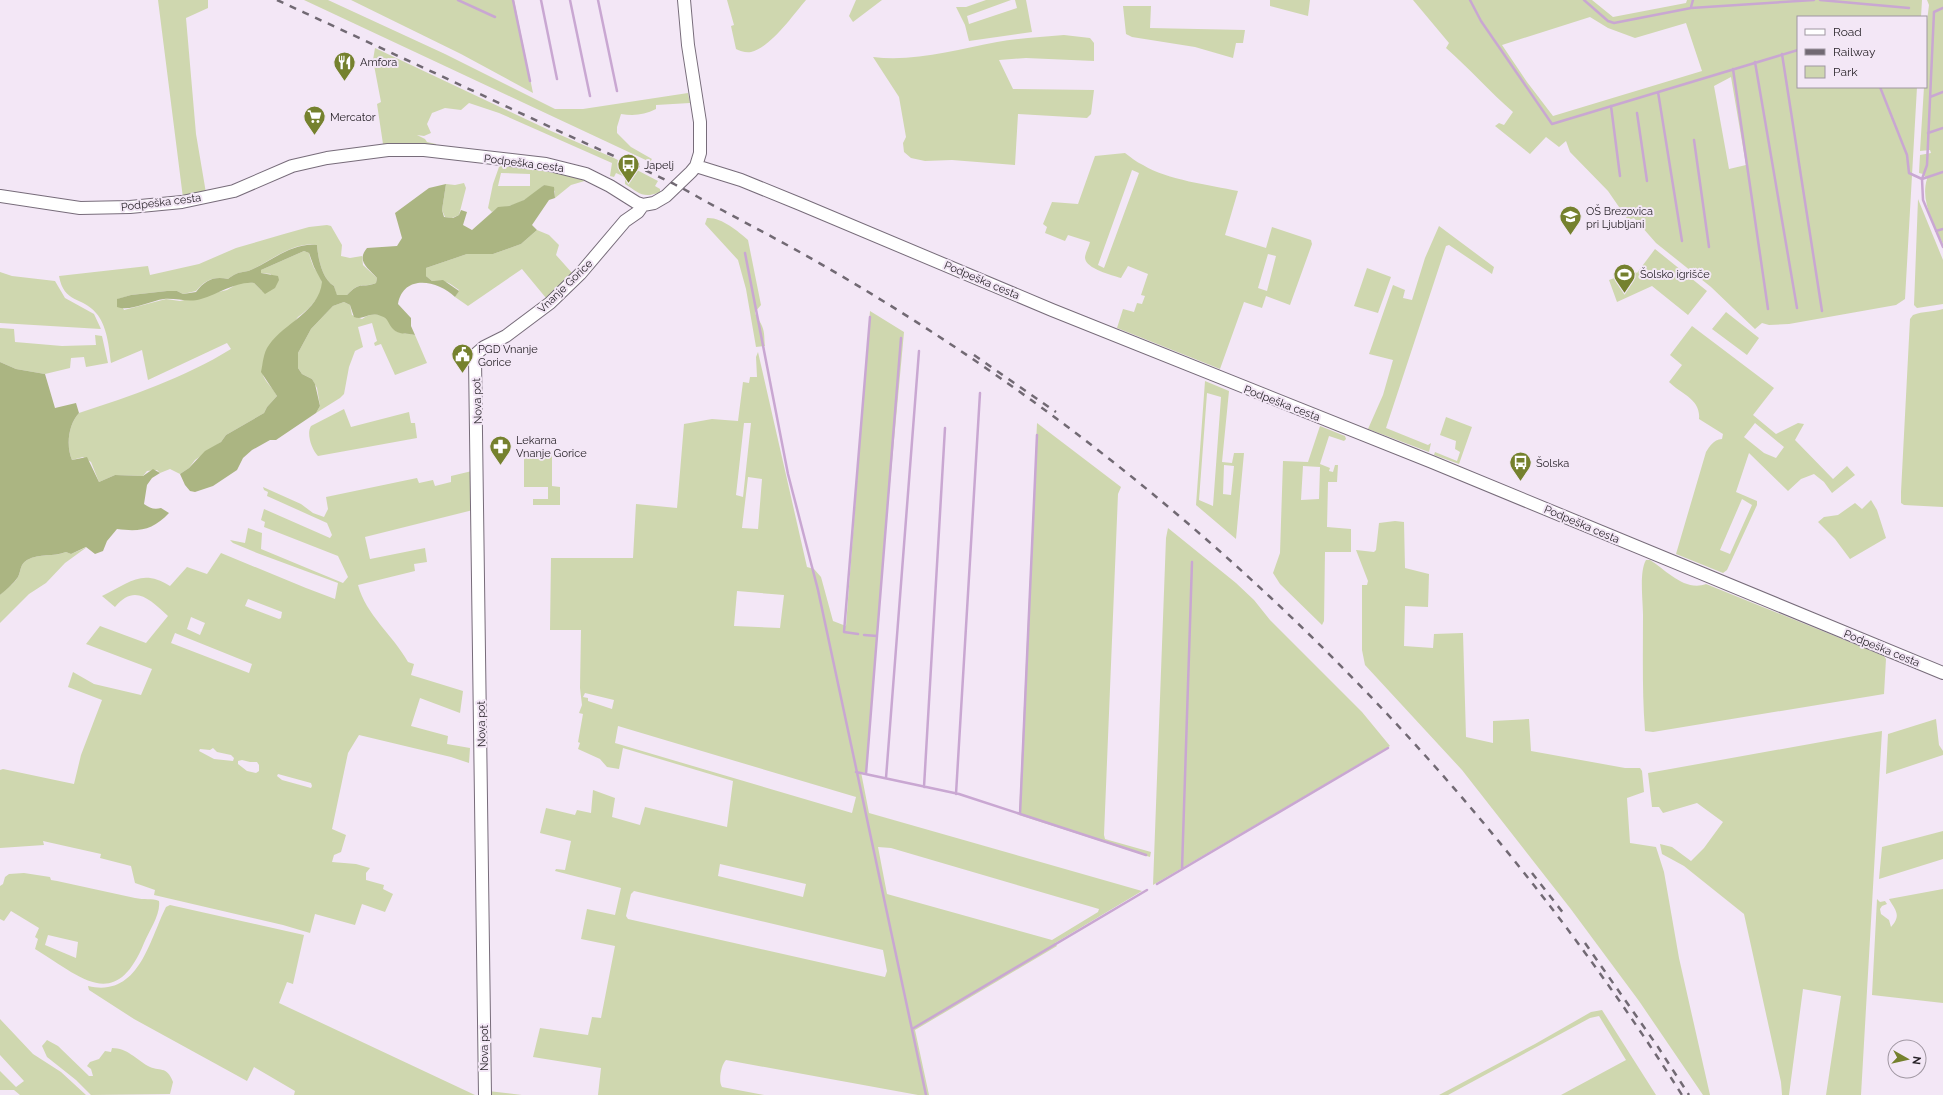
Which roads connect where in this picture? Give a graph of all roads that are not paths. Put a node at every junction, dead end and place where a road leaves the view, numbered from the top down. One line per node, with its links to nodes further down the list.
1 (684, 0): 2 (main road)
2 (696, 166): 5 (main road); 8 (main road, Podpeška cesta)
3 (0, 196): 4 (main road, Podpeška cesta)
4 (631, 200): 5 (main road, Podpeška cesta); 6 (main road, Vnanje Gorice)
5 (643, 205): 6 (main road, Vnanje Gorice)
6 (625, 221): 7 (main road, Vnanje Gorice)
7 (476, 354): 9 (main road, Nova pot)
8 (1943, 673)
9 (485, 1095)

